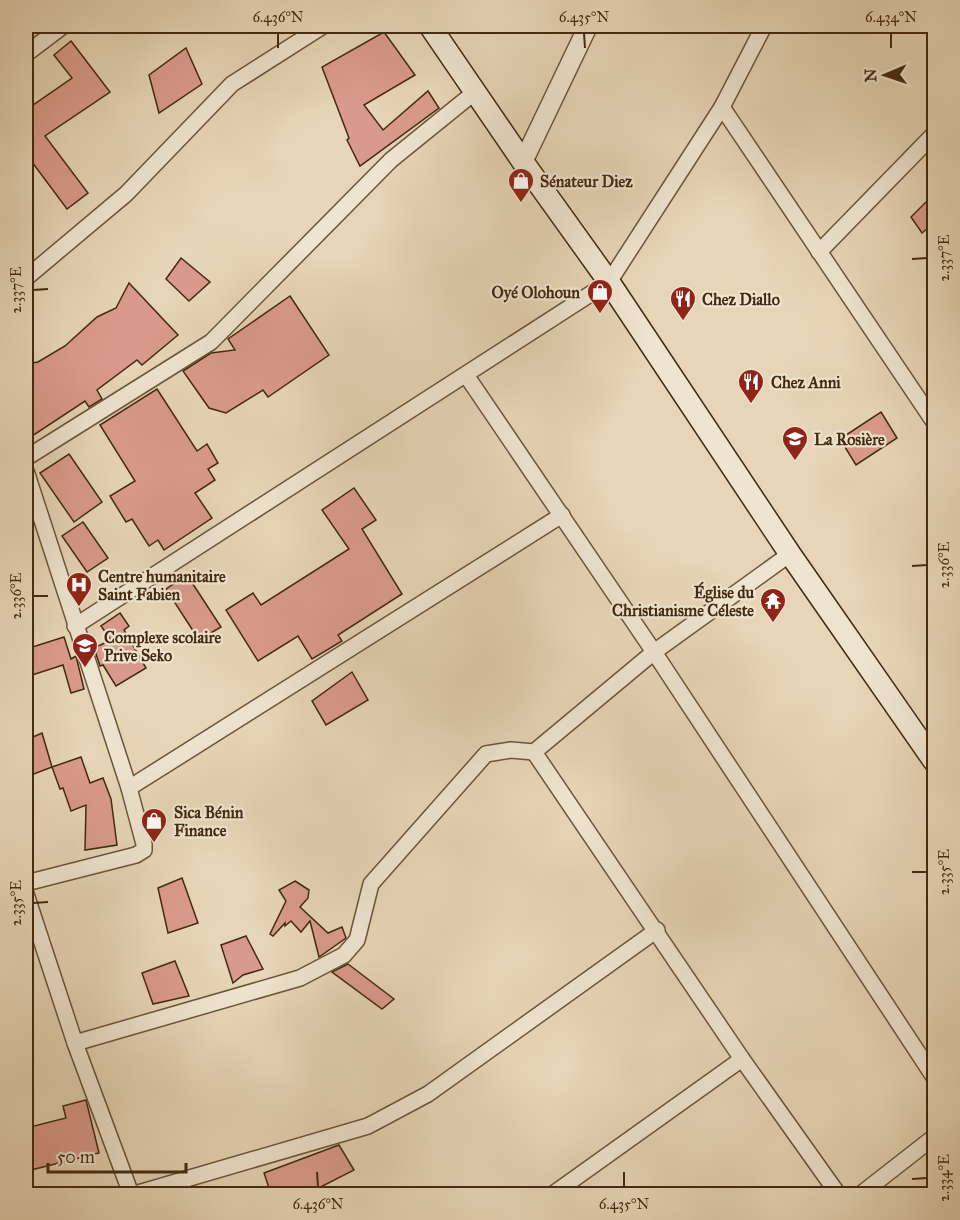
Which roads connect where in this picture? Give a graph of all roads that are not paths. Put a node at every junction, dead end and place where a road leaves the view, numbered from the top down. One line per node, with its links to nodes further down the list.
1 (63, 26): 6 (street)
2 (323, 26): 12 (street)
3 (430, 26): 7 (main road)
4 (588, 26): 10 (street)
5 (764, 26): 8 (street)
6 (26, 54)
7 (475, 92): 10 (main road); 16 (street)
8 (722, 107): 11 (street); 13 (street)
9 (934, 134): 11 (street)
10 (523, 162): 13 (main road)
11 (819, 252): 15 (street)
12 (26, 278)
13 (609, 282): 14 (street); 19 (main road)
14 (466, 375): 18 (street); 20 (street)
15 (934, 422)
16 (26, 458)
17 (26, 471): 20 (street)
18 (562, 514): 21 (street); 24 (street)
19 (790, 554): 21 (street); 23 (main road)
20 (75, 626): 24 (street)
21 (654, 652): 22 (street); 30 (street)
22 (534, 752): 27 (street); 28 (street)
23 (934, 761)
24 (129, 788): 25 (street)
25 (26, 883)
26 (26, 894): 28 (street)
27 (657, 930): 29 (street); 32 (street)
28 (75, 1043): 32 (street)
29 (742, 1059): 33 (street); 34 (street)
30 (934, 1077)
31 (934, 1137): 35 (street)
32 (133, 1194)
33 (553, 1194)
34 (838, 1194)
35 (861, 1194)

